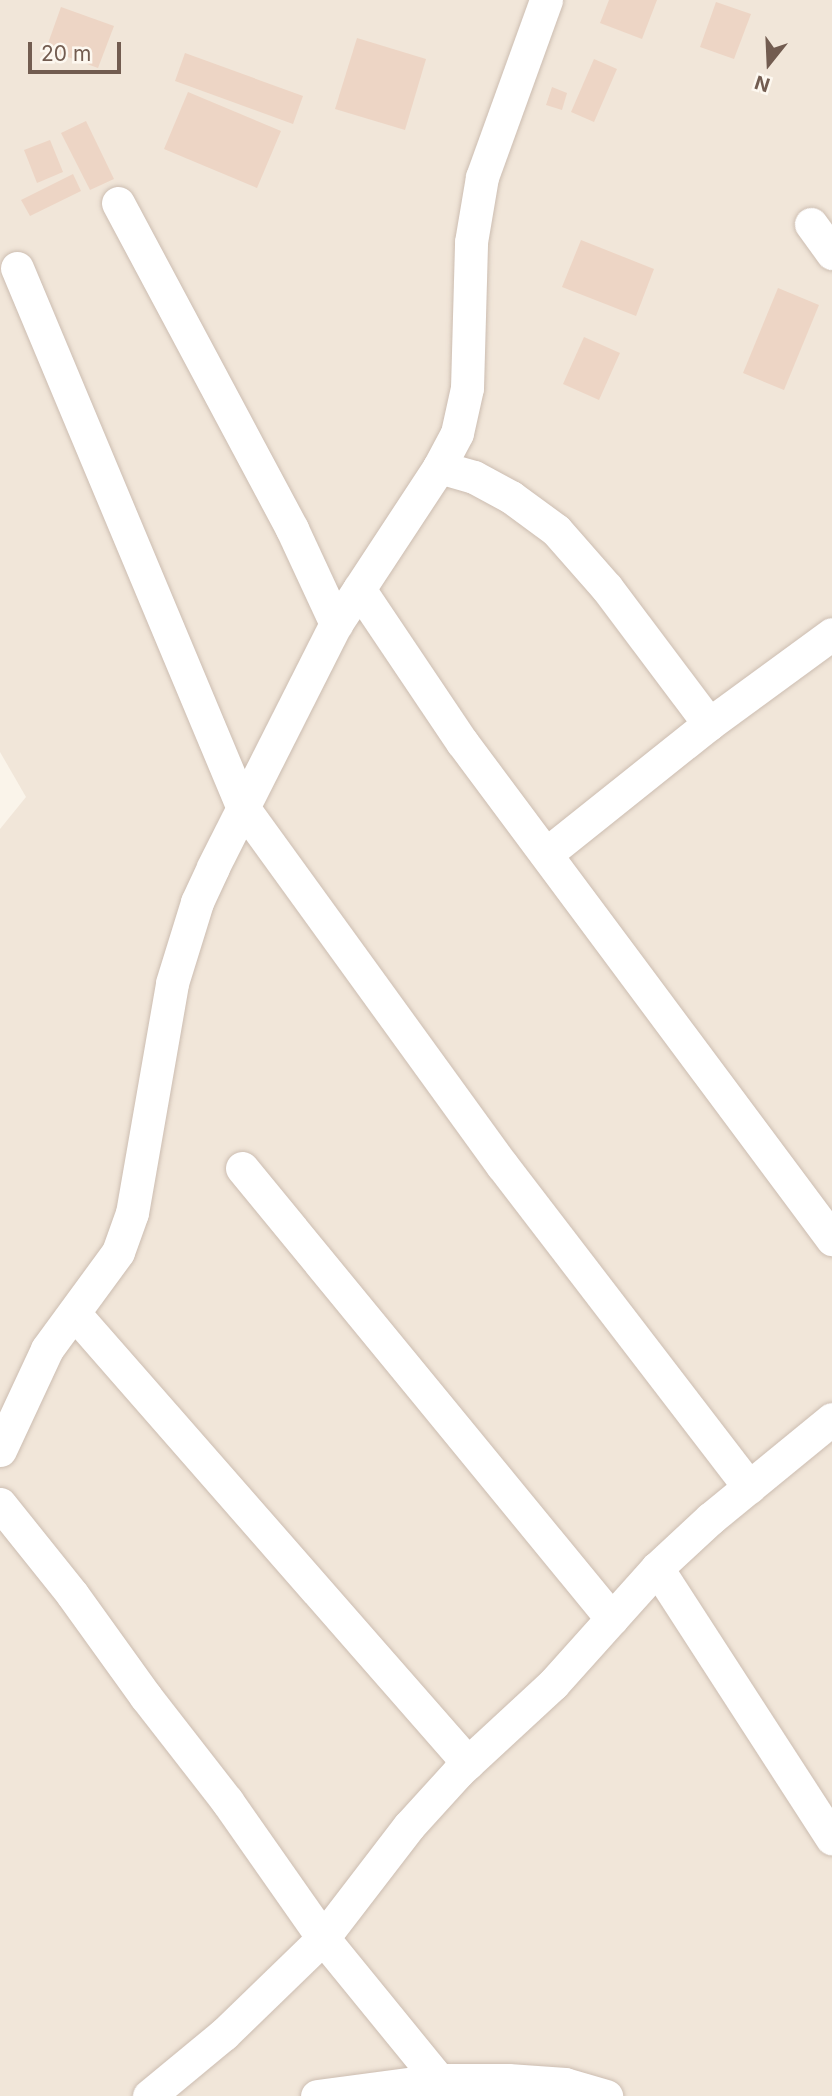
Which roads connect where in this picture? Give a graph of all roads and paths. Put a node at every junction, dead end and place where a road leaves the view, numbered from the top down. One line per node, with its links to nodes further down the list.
1 (546, 0): 6 (street)
2 (118, 203): 8 (street)
3 (811, 224): 4 (street)
4 (832, 253)
5 (17, 268): 11 (street)
6 (439, 467): 7 (street); 10 (street)
7 (359, 589): 8 (street); 12 (street)
8 (336, 624): 11 (street)
9 (832, 634): 10 (street)
10 (709, 724): 12 (street)
11 (242, 806): 15 (street); 18 (street)
12 (546, 853): 14 (street)
13 (242, 1168): 21 (street)
14 (832, 1239)
15 (74, 1313): 17 (street); 22 (street)
16 (832, 1419): 18 (street)
17 (0, 1450)
18 (749, 1487): 20 (street)
19 (0, 1504): 24 (street)
20 (657, 1569): 21 (street); 23 (street)
21 (612, 1619): 22 (street)
22 (468, 1763): 24 (street)
23 (832, 1838)
24 (323, 1938): 25 (street); 26 (street)
25 (439, 2080): 27 (street); 28 (street)
26 (149, 2096)
27 (317, 2096)
28 (606, 2096)

